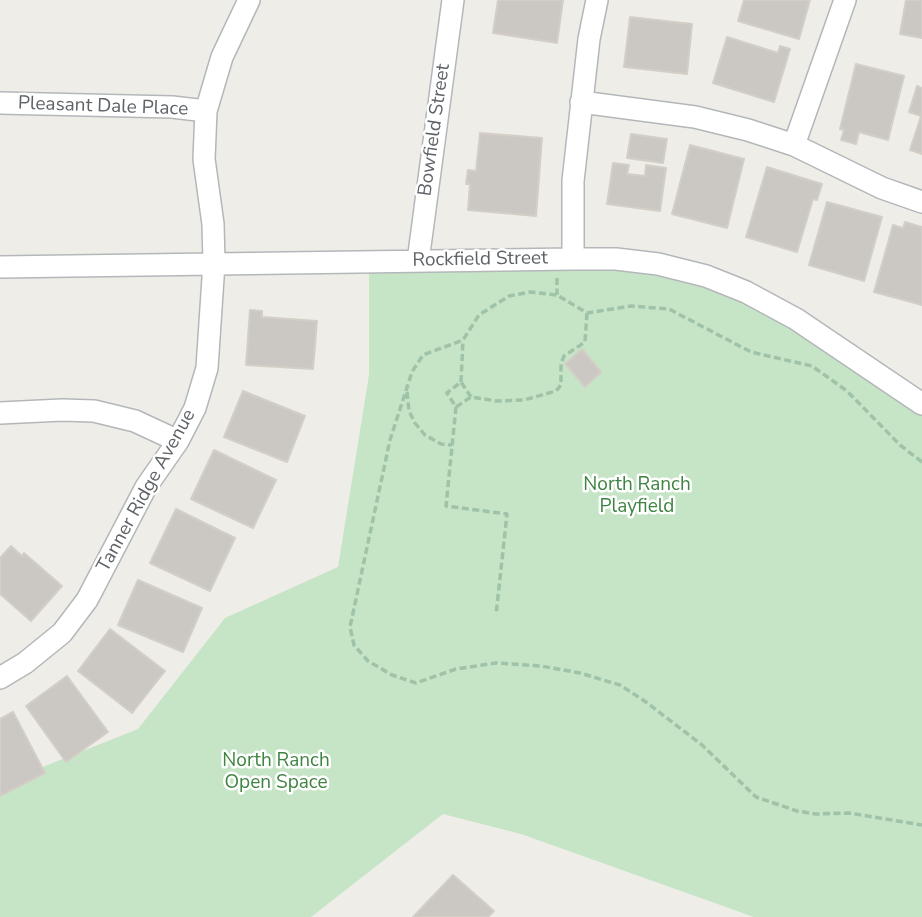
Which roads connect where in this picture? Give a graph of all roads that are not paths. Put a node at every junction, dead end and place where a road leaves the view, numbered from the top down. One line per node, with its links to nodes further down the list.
1 (249, 0): 7 (street, Tanner Ridge Avenue)
2 (453, 0): 11 (street, Bowfield Street)
3 (597, 0): 5 (street)
4 (845, 0): 8 (street)
5 (581, 102): 8 (street); 10 (street)
6 (0, 103): 7 (street, Pleasant Dale Place)
7 (206, 111): 12 (street, Tanner Ridge Avenue)
8 (794, 145): 9 (street)
9 (922, 202)
10 (573, 259): 11 (street, Rockfield Street); 14 (street, Rockfield Street)
11 (418, 261): 12 (street, Rockfield Street)
12 (214, 263): 13 (street, Rockfield Street); 16 (street, Tanner Ridge Avenue)
13 (0, 267)
14 (922, 404)
15 (0, 413): 16 (street)
16 (178, 441): 17 (street, Tanner Ridge Avenue)
17 (0, 678)

